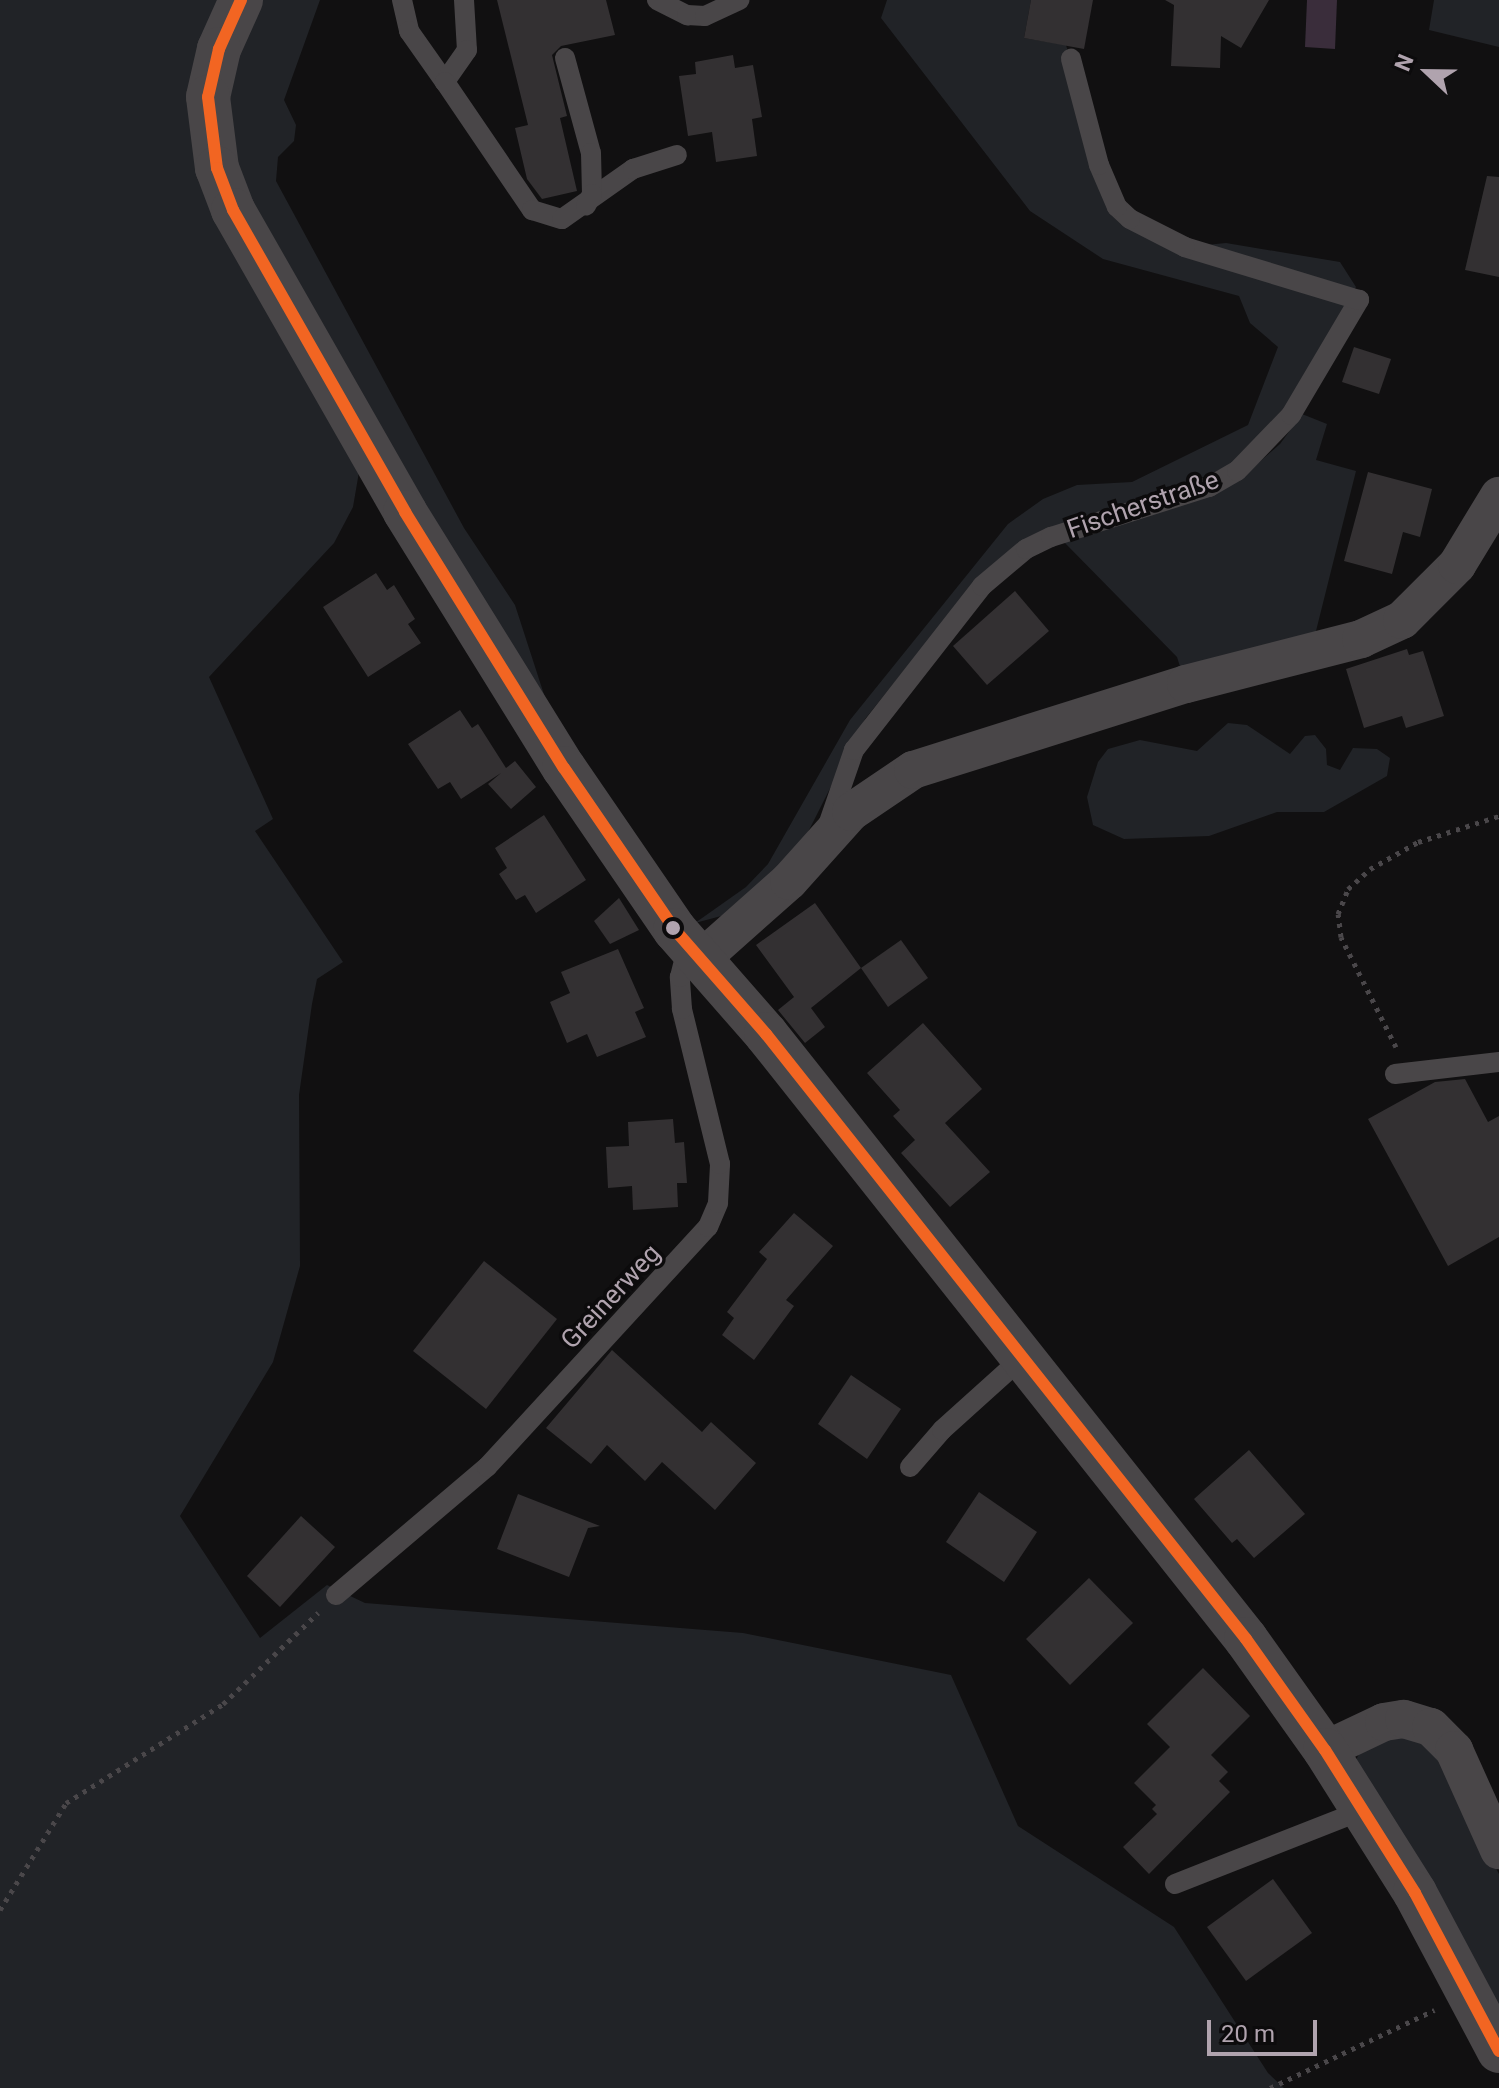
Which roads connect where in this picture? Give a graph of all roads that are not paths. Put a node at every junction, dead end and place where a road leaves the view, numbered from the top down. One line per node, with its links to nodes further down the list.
1 (241, 0): 13 (street)
2 (402, 0): 8 (lane)
3 (464, 0): 8 (lane)
4 (657, 0): 5 (lane)
5 (739, 0)
6 (565, 58): 10 (lane)
7 (1071, 59): 12 (lane, Fischerstraße)
8 (445, 82): 10 (lane)
9 (677, 155): 10 (lane)
10 (586, 206)
11 (1499, 496): 12 (street, Fischerstraße)
12 (823, 843): 13 (street, Fischerstraße)
13 (694, 952): 16 (street); 18 (lane, Greinerweg)
14 (1499, 1062): 15 (lane)
15 (1402, 1072)
16 (1022, 1358): 17 (lane); 19 (street)
17 (910, 1467)
18 (336, 1595)
19 (1325, 1750): 20 (street); 21 (street)
20 (1363, 1810): 22 (lane); 23 (street)
21 (1499, 1850)
22 (1175, 1884)
23 (1499, 2051)

